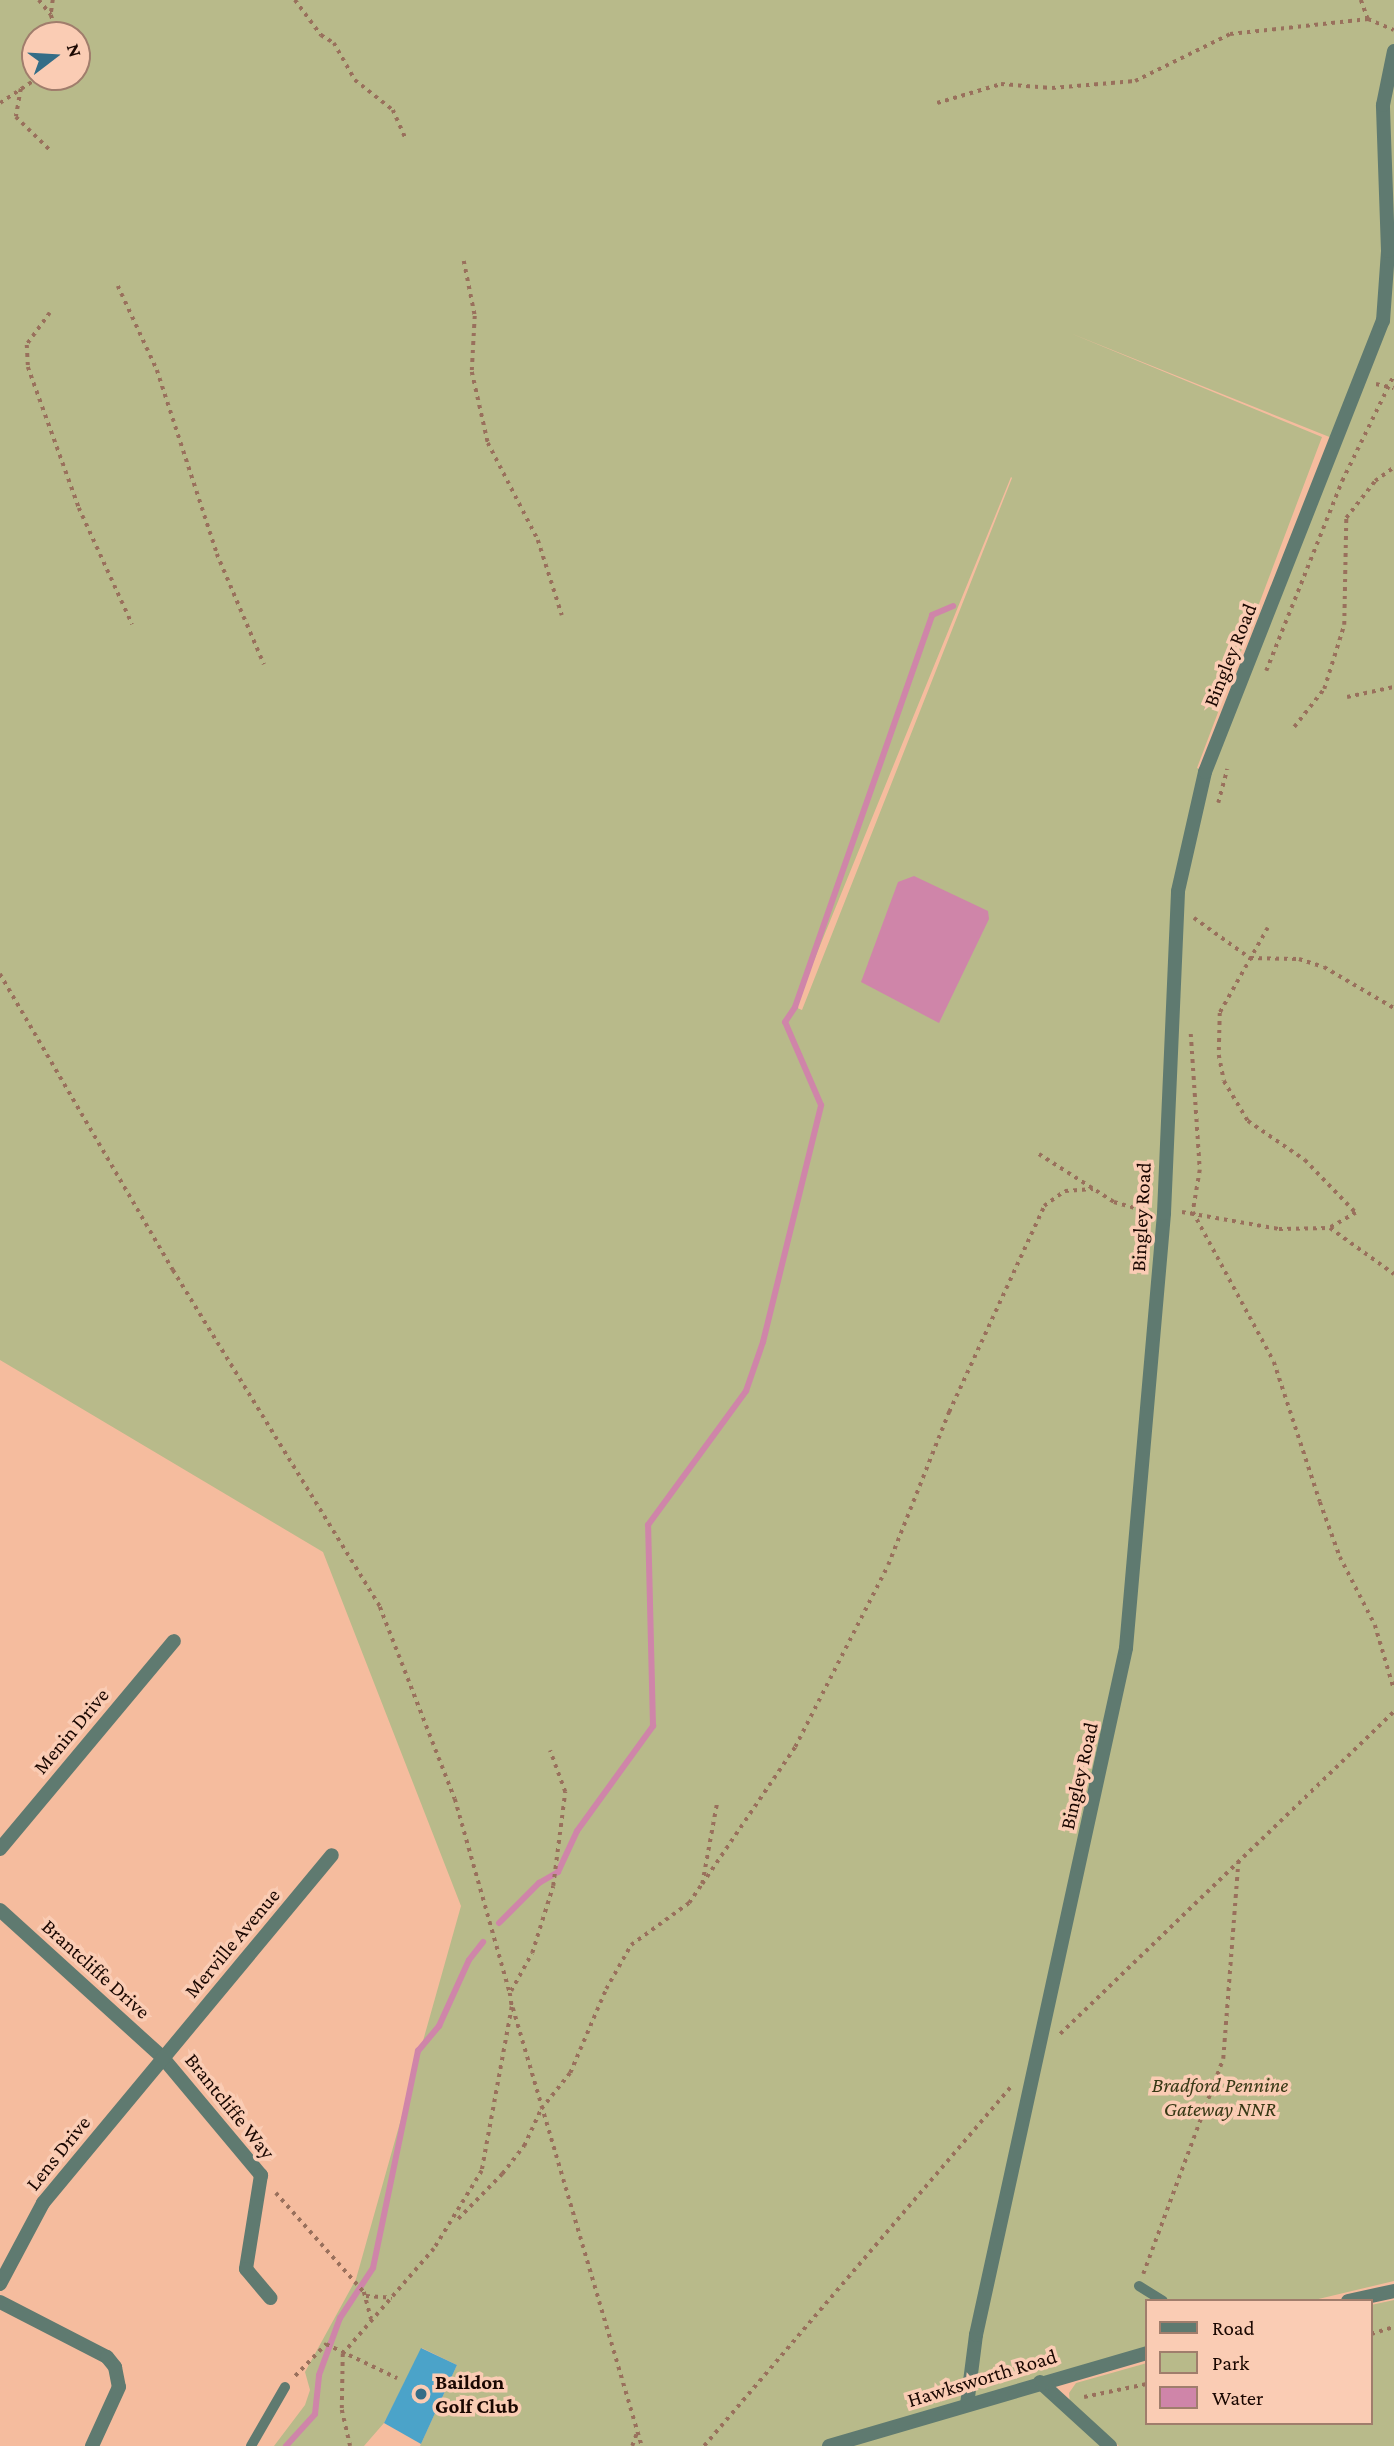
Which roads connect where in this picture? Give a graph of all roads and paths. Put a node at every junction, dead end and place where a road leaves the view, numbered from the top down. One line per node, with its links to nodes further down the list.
1 (39, 0): 5 (path)
2 (53, 0): 5 (path)
3 (295, 0): 13 (path)
4 (1361, 0): 6 (path)
5 (51, 15): 7 (path)
6 (1368, 19): 8 (path); 12 (path)
7 (53, 21)
8 (1394, 30)
9 (1394, 51): 27 (street, Bingley Road)
10 (21, 89): 11 (path); 14 (path)
11 (0, 103)
12 (937, 103)
13 (406, 139)
14 (51, 151)
15 (464, 261): 20 (path)
16 (118, 286): 22 (path)
17 (50, 313): 21 (path)
18 (1394, 375): 23 (path)
19 (1394, 467): 26 (path)
20 (562, 615)
21 (132, 624)
22 (264, 664)
23 (1263, 678)
24 (1394, 687): 25 (path)
25 (1347, 697)
26 (1294, 727)
27 (1214, 751): 28 (path); 40 (street, Bingley Road)
28 (1228, 766)
29 (1195, 904): 30 (path)
30 (1192, 916): 32 (path); 33 (path)
31 (1268, 928): 33 (path)
32 (1192, 930)
33 (1250, 958): 35 (path); 41 (path)
34 (0, 974): 52 (path)
35 (1394, 1008)
36 (1191, 1022): 39 (path)
37 (1039, 1154): 38 (path)
38 (1093, 1189): 40 (path); 50 (path)
39 (1193, 1212): 40 (path); 41 (path); 44 (path)
40 (1164, 1213): 77 (street, Bingley Road)
41 (1330, 1228): 42 (path)
42 (1394, 1274)
43 (174, 1641): 47 (street, Menin Drive)
44 (1394, 1689)
45 (550, 1751): 52 (path)
46 (717, 1802): 50 (path)
47 (0, 1849)
48 (332, 1855): 54 (street, Merville Avenue)
49 (1238, 1861): 59 (path)
50 (702, 1884): 55 (path)
51 (0, 1910): 54 (street, Brantcliffe Drive)
52 (510, 1993): 53 (path)
53 (512, 2007): 55 (path); 57 (path)
54 (163, 2058): 56 (street, Brantcliffe Way); 58 (street, Lens Drive)
55 (541, 2109): 57 (path); 78 (path)
56 (261, 2175): 61 (path); 62 (street, Brantcliffe Way)
57 (454, 2222): 63 (path)
58 (0, 2284)
59 (1139, 2286): 64 (lane)
60 (1394, 2291): 65 (street)
61 (365, 2294): 63 (path); 67 (path)
62 (270, 2298)
63 (392, 2298): 67 (path)
64 (1160, 2299)
65 (1357, 2299)
66 (0, 2302): 79 (street)
67 (371, 2319): 70 (path)
68 (1394, 2327): 69 (path)
69 (1373, 2333)
70 (341, 2353): 72 (path); 75 (path); 81 (path)
71 (1146, 2353): 73 (street, Hawksworth Road)
72 (397, 2378)
73 (1040, 2382): 76 (street); 77 (street, Hawksworth Road)
74 (1146, 2384): 76 (path)
75 (285, 2387): 80 (lane)
76 (1061, 2401): 85 (street)
77 (967, 2405): 84 (street, Hawksworth Road)
78 (637, 2430): 82 (path); 83 (path)
79 (92, 2446)
80 (251, 2446)
81 (350, 2446)
82 (632, 2446)
83 (642, 2446)
84 (829, 2446)
85 (1110, 2446)

